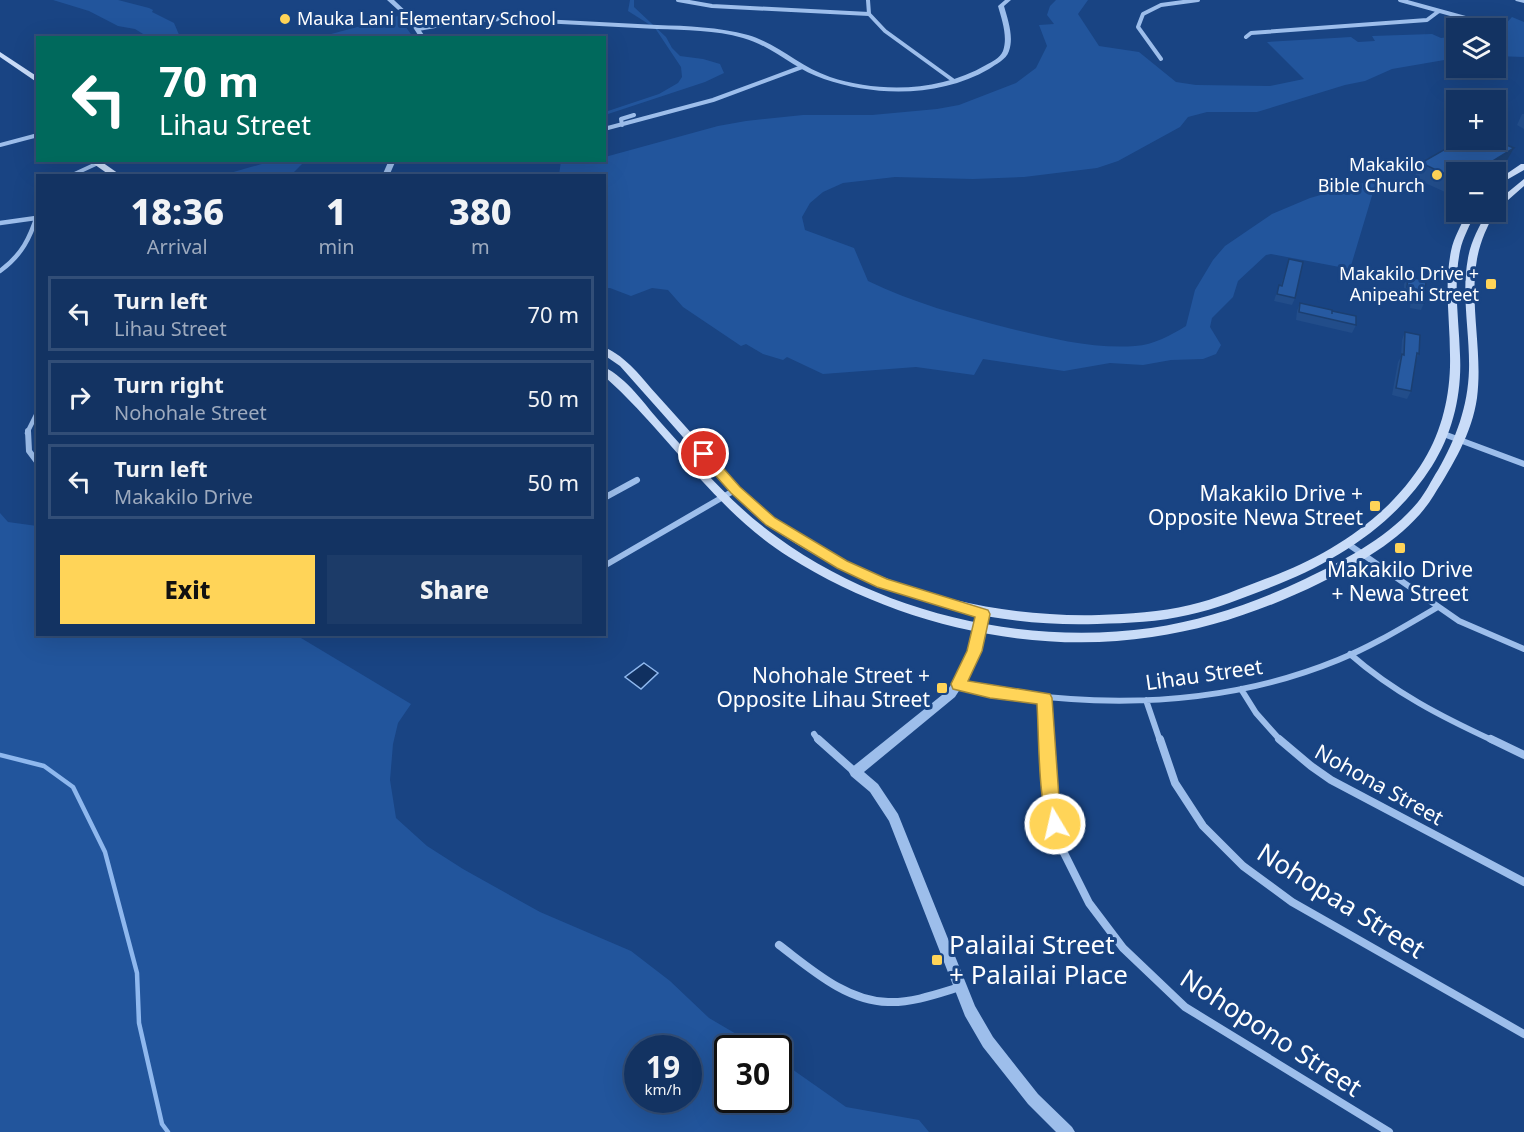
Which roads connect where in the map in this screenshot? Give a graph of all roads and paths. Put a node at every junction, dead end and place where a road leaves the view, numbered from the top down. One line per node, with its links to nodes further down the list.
1 (390, 0): 13 (street)
2 (678, 0): 10 (street)
3 (868, 0): 10 (street)
4 (1008, 0): 20 (street)
5 (1198, 0): 17 (street)
6 (1400, 0): 9 (street)
7 (1518, 0): 8 (street)
8 (1524, 1)
9 (1440, 11): 11 (street); 15 (street)
10 (868, 14): 20 (street)
11 (1465, 18)
12 (657, 27): 13 (street); 18 (street)
13 (418, 29): 14 (street)
14 (422, 36)
15 (1246, 37)
16 (0, 54): 19 (main road)
17 (1161, 59)
18 (802, 67): 20 (street); 22 (street)
19 (36, 80)
20 (954, 81)
21 (634, 115): 22 (street)
22 (622, 125): 23 (street)
23 (606, 129)
24 (36, 136): 25 (street)
25 (0, 145)
26 (94, 162): 28 (street); 29 (main road)
27 (1524, 166): 30 (main road)
28 (73, 174)
29 (115, 174)
30 (1506, 178)
31 (1524, 182): 32 (main road)
32 (1506, 197)
33 (36, 215): 37 (street)
34 (36, 219): 38 (street)
35 (1468, 222): 42 (main road)
36 (1484, 222): 43 (main road)
37 (0, 223)
38 (0, 271)
39 (606, 351): 47 (main road)
40 (606, 372): 49 (main road)
41 (36, 414): 44 (street)
42 (1441, 434): 43 (street); 50 (main road)
43 (1459, 440): 45 (street); 51 (main road)
44 (36, 460)
45 (1524, 464)
46 (637, 480): 48 (street)
47 (735, 490): 49 (street); 54 (main road)
48 (606, 497)
49 (722, 497): 52 (street); 54 (main road)
50 (1348, 544): 51 (street); 54 (main road)
51 (1361, 554): 53 (street); 54 (main road)
52 (606, 565)
53 (1438, 607): 55 (street); 56 (street, Lihau Street)
54 (982, 620): 57 (street)
55 (1524, 649)
56 (1350, 654): 58 (street, Lihau Street); 62 (street)
57 (958, 684): 59 (street, Lihau Street); 63 (street)
58 (1240, 689): 60 (street, Lihau Street); 64 (street, Nohona Street)
59 (1044, 698): 60 (street, Lihau Street); 69 (street, Nohopono Street)
60 (1146, 700): 67 (street, Nohopaa Street)
61 (814, 734): 63 (street)
62 (1524, 755)
63 (855, 772): 66 (street)
64 (1524, 882)
65 (779, 945): 66 (street)
66 (960, 987): 68 (street)
67 (1524, 1034)
68 (1067, 1132)
69 (1389, 1132)

